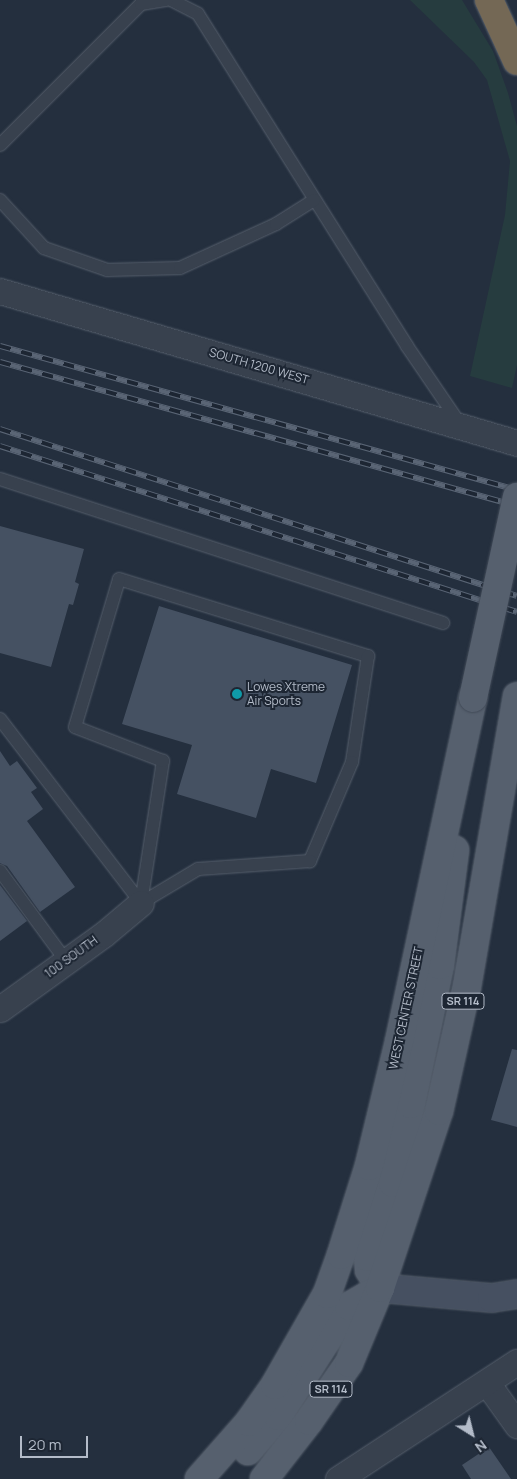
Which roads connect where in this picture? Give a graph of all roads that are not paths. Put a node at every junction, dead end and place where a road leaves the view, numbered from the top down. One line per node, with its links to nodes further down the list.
1 (169, 0): 4 (lane); 6 (lane)
2 (489, 0): 3 (highway)
3 (517, 60)
4 (0, 144)
5 (0, 200): 6 (lane)
6 (314, 200): 8 (lane)
7 (0, 291): 8 (street, SOUTH 1200 WEST)
8 (462, 426): 9 (street, SOUTH 1200 WEST)
9 (517, 443)
10 (0, 478): 12 (lane)
11 (517, 497): 15 (main road, WEST CENTER STREET, bridge)
12 (443, 623)
13 (516, 702): 20 (main road, SR 114)
14 (0, 719): 17 (lane)
15 (465, 735): 20 (main road); 25 (main road, WEST CENTER STREET)
16 (0, 871): 18 (lane)
17 (141, 903): 17 (lane); 18 (street, 100 SOUTH)
18 (66, 961): 19 (street, 100 SOUTH)
19 (0, 1009)
20 (380, 1288): 21 (street); 26 (main road); 27 (main road, SR 114)
21 (517, 1294)
22 (517, 1362): 23 (street)
23 (487, 1383): 24 (street); 28 (street)
24 (517, 1426)
25 (199, 1479)
26 (210, 1479)
27 (264, 1479)
28 (338, 1479)

